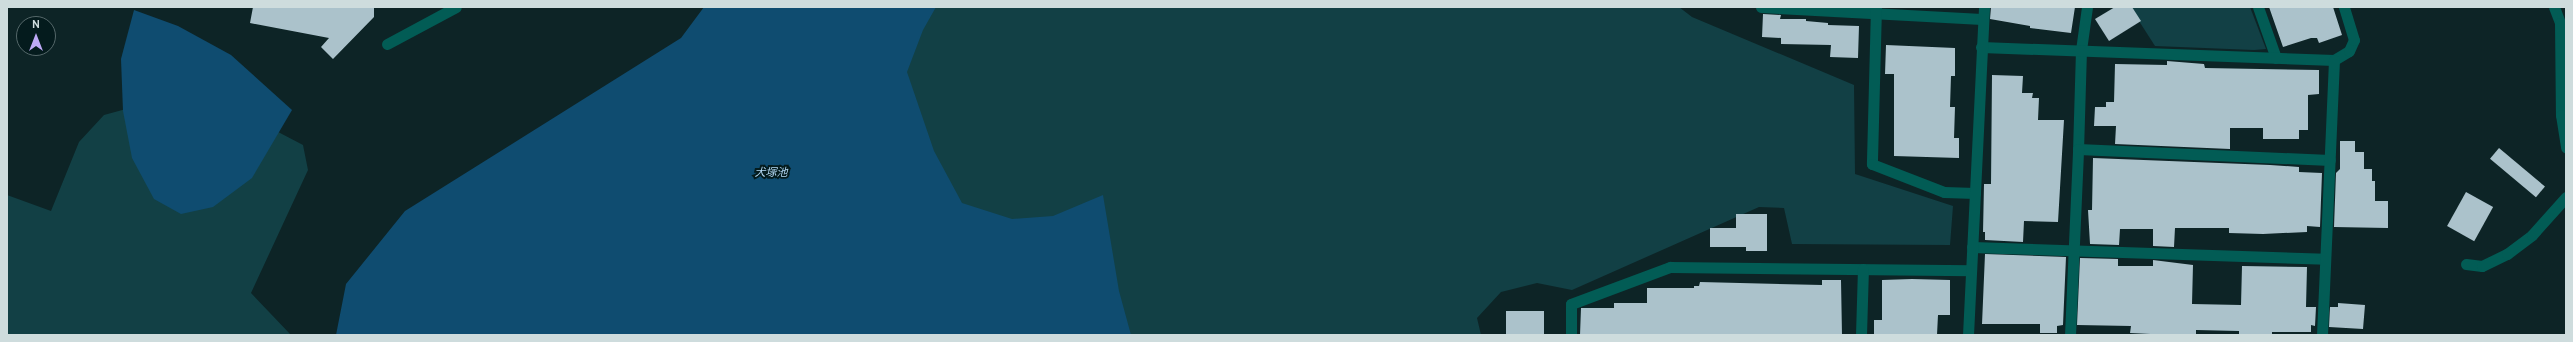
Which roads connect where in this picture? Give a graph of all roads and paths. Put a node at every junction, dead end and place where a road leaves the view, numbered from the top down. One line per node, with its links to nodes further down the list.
1 (456, 7): 10 (street)
2 (1761, 7): 8 (street)
3 (1984, 7): 9 (street)
4 (2087, 7): 12 (street)
5 (2258, 7): 13 (street)
6 (2344, 7): 14 (street)
7 (2554, 7): 15 (street)
8 (1876, 11): 9 (street); 18 (street)
9 (1982, 19): 11 (street)
10 (387, 44)
11 (1981, 47): 12 (street); 18 (street)
12 (2082, 50): 13 (street); 16 (street)
13 (2276, 58): 14 (street)
14 (2334, 60): 17 (street)
15 (2566, 148)
16 (2078, 149): 17 (street); 21 (street)
17 (2330, 160): 22 (street)
18 (1975, 193): 20 (street)
19 (2566, 197): 23 (street)
20 (1972, 247): 21 (street); 25 (street)
21 (2074, 249): 22 (street); 29 (street)
22 (2324, 258): 30 (street)
23 (2466, 264)
24 (1863, 269): 25 (street); 26 (street); 27 (street)
25 (1971, 270): 28 (street)
26 (1570, 335)
27 (1861, 335)
28 (1968, 335)
29 (2070, 335)
30 (2322, 335)

